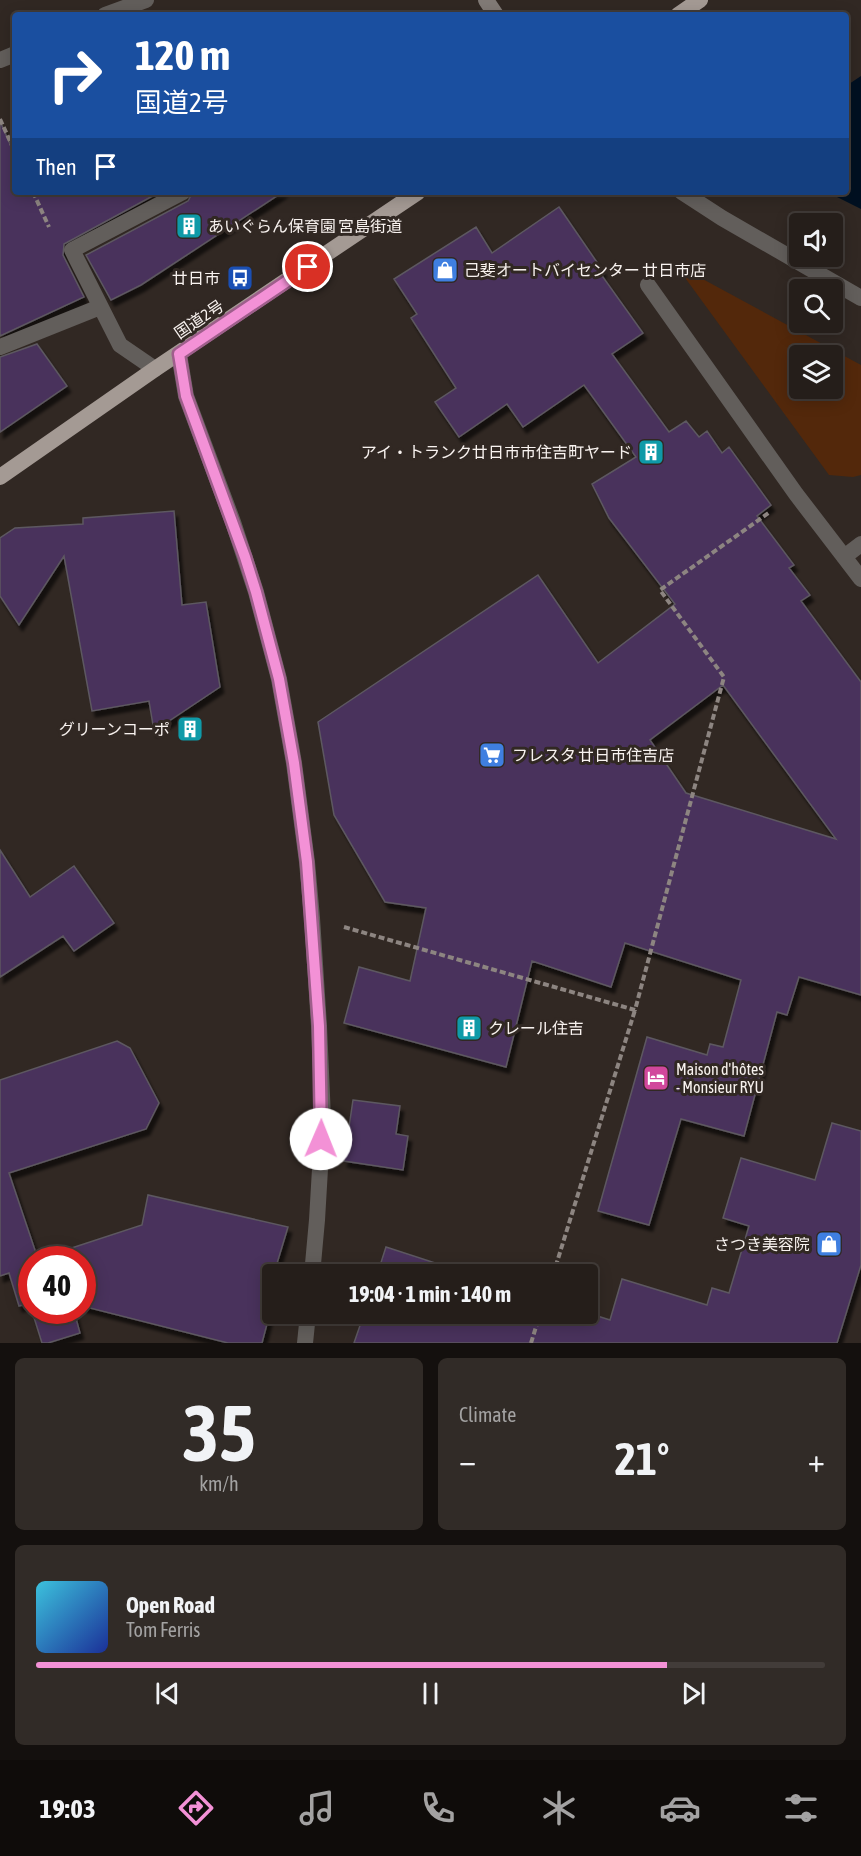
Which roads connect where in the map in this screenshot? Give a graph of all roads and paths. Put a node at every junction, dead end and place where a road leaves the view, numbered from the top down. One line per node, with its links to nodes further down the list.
1 (146, 0): 3 (street)
2 (700, 0): 4 (highway)
3 (113, 12)
4 (682, 12)
5 (0, 119): 6 (path)
6 (12, 145)
7 (177, 195): 12 (street)
8 (414, 195): 14 (highway, 国道2号)
9 (687, 195): 11 (street)
10 (648, 285): 17 (street)
11 (861, 298)
12 (100, 307): 13 (street); 15 (street)
13 (0, 347)
14 (179, 354): 15 (highway, 国道2号); 21 (street)
15 (155, 369): 16 (highway, 国道2号)
16 (0, 477)
17 (796, 494): 19 (street); 22 (path)
18 (861, 544): 19 (street)
19 (844, 557): 20 (street)
20 (861, 579)
21 (312, 918): 22 (path); 23 (street)
22 (635, 1010): 24 (path)
23 (313, 1264)
24 (556, 1264)
25 (307, 1324): 27 (street)
26 (537, 1324): 28 (path)
27 (305, 1343)
28 (531, 1343)

